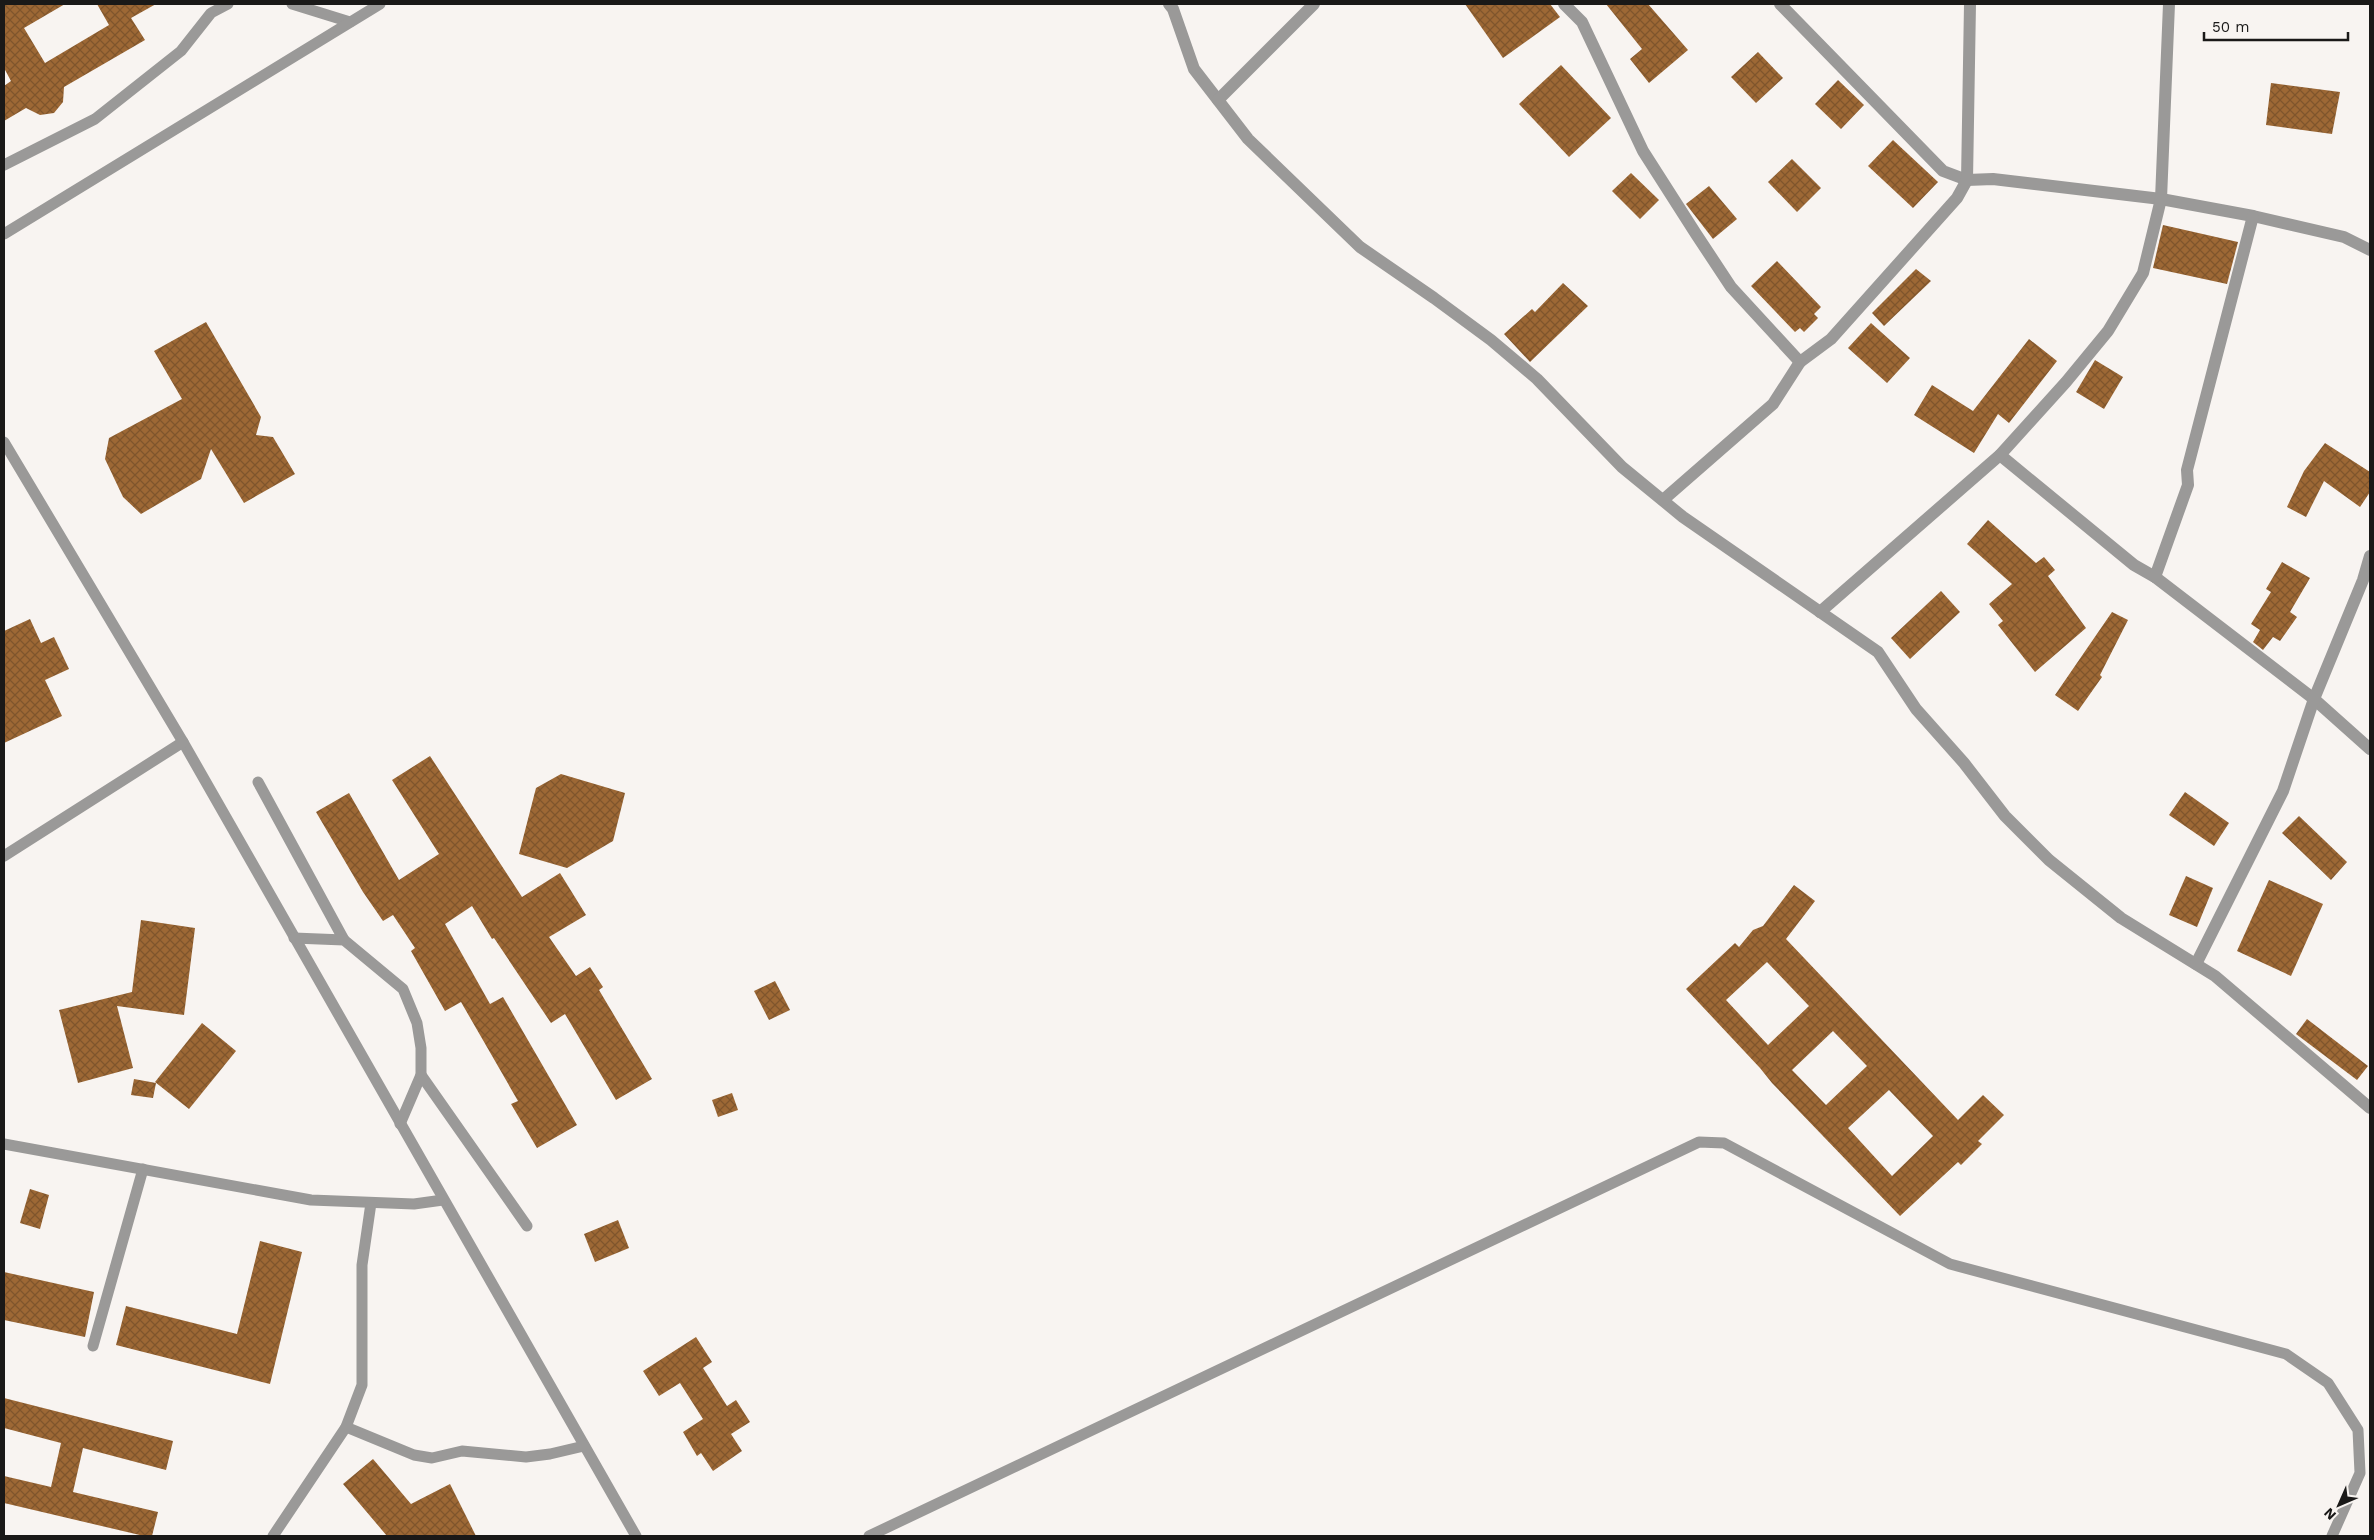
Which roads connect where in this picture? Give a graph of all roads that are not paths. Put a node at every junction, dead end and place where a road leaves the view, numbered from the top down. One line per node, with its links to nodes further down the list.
1 (228, 4): 12 (lane)
2 (292, 4): 10 (lane)
3 (380, 4): 10 (lane)
4 (1169, 4): 11 (street)
5 (1314, 4): 11 (street)
6 (1564, 4): 18 (street)
7 (1780, 4): 13 (street)
8 (1970, 4): 13 (street)
9 (2169, 4): 14 (street)
10 (350, 22): 16 (lane)
11 (1218, 100): 21 (street)
12 (4, 165)
13 (1967, 180): 14 (street); 18 (street)
14 (2161, 199): 15 (street); 20 (street)
15 (2253, 216): 17 (street); 23 (street)
16 (4, 234)
17 (2370, 250)
18 (1800, 362): 21 (street)
19 (4, 442): 26 (lane)
20 (2000, 455): 23 (street); 24 (street)
21 (1663, 500): 24 (street)
22 (2370, 556): 25 (street)
23 (2156, 577): 25 (street)
24 (1820, 612): 32 (street)
25 (2314, 699): 27 (street); 32 (street)
26 (183, 742): 29 (lane); 30 (lane)
27 (2370, 749)
28 (258, 782): 31 (lane)
29 (4, 856)
30 (294, 938): 31 (lane); 35 (lane)
31 (344, 940): 33 (lane)
32 (2196, 964): 34 (street)
33 (421, 1075): 35 (lane); 40 (lane)
34 (2370, 1108)
35 (400, 1124): 38 (lane)
36 (4, 1144): 37 (lane)
37 (143, 1168): 39 (lane); 41 (lane)
38 (443, 1200): 39 (lane); 43 (lane)
39 (371, 1203): 42 (lane)
40 (527, 1226)
41 (94, 1346)
42 (346, 1427): 43 (lane); 44 (lane)
43 (584, 1446): 45 (lane)
44 (273, 1536)
45 (636, 1536)
46 (869, 1536): 47 (lane)
47 (2332, 1536)

